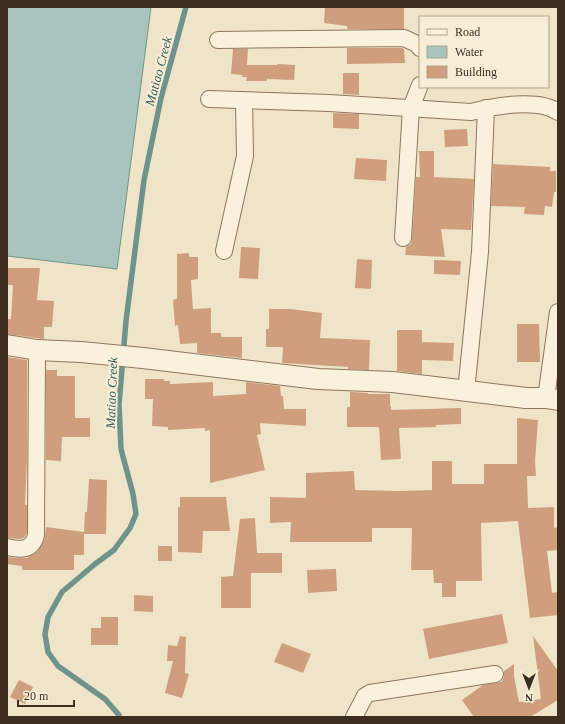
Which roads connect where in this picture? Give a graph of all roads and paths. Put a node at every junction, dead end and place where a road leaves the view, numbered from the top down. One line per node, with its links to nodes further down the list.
1 (218, 40): 2 (street)
2 (419, 47)
3 (419, 88): 6 (street)
4 (209, 99): 5 (street)
5 (244, 101): 6 (street); 10 (street)
6 (411, 108): 7 (street); 9 (street)
7 (486, 108): 8 (street); 14 (street)
8 (558, 112)
9 (403, 238)
10 (224, 250)
11 (558, 312): 15 (street)
12 (7, 345): 13 (street)
13 (37, 350): 14 (street); 16 (street)
14 (466, 392): 15 (street)
15 (552, 399)
16 (7, 547)
17 (495, 674): 18 (street)
18 (354, 717)

